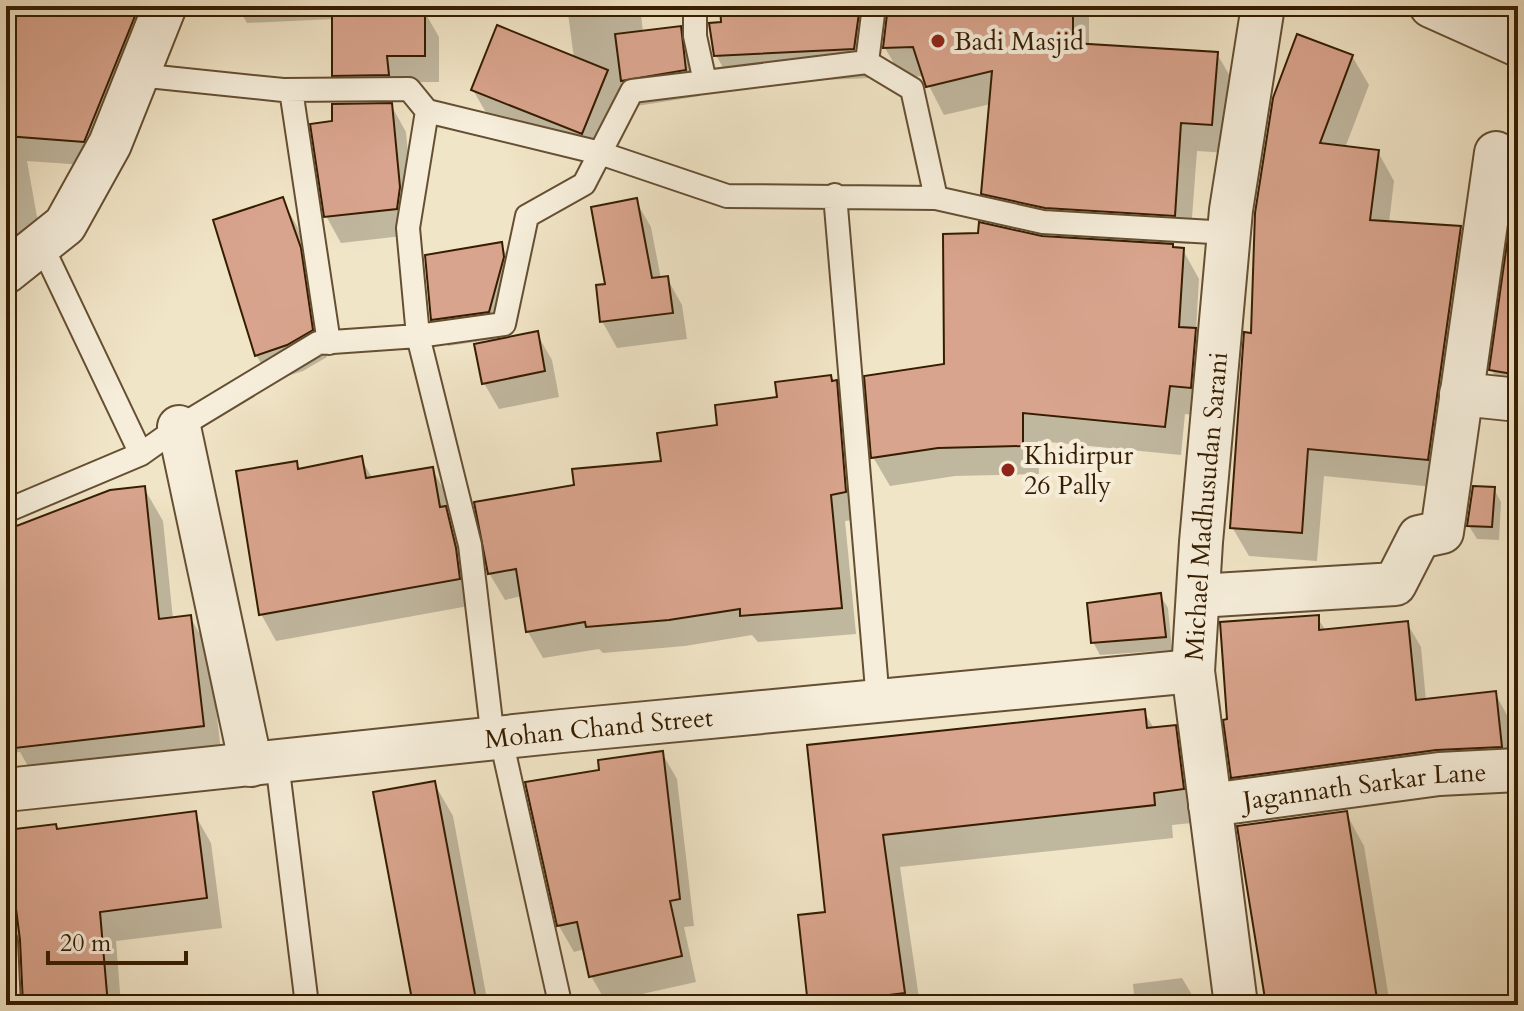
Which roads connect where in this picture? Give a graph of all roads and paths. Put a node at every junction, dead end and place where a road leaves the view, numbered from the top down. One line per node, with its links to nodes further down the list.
1 (165, 6): 8 (street)
2 (695, 6): 9 (lane)
3 (874, 6): 7 (lane)
4 (1263, 6): 16 (street, Michael Madhusudan Sarani)
5 (1431, 6): 6 (street)
6 (1518, 45)
7 (867, 62): 9 (lane); 15 (lane)
8 (138, 75): 10 (lane); 17 (street)
9 (705, 82): 12 (lane)
10 (291, 90): 11 (lane); 20 (lane)
11 (427, 111): 12 (lane); 19 (lane)
12 (600, 153): 14 (lane); 19 (lane)
13 (1496, 153): 21 (street)
14 (835, 195): 15 (lane); 28 (lane)
15 (936, 198): 16 (lane)
16 (1229, 233): 26 (street, Michael Madhusudan Sarani)
17 (41, 244): 18 (street); 24 (lane)
18 (6, 272)
19 (418, 336): 20 (lane); 29 (lane)
20 (329, 343): 23 (lane)
21 (1461, 394): 22 (street); 26 (street)
22 (1518, 400)
23 (179, 427): 24 (lane); 30 (street)
24 (141, 454): 25 (lane)
25 (6, 511)
26 (1198, 596): 27 (street, Michael Madhusudan Sarani)
27 (1193, 671): 28 (street, Mohan Chand Street); 33 (street, Michael Madhusudan Sarani)
28 (878, 701): 29 (street, Mohan Chand Street)
29 (497, 739): 30 (street, Mohan Chand Street); 37 (lane)
30 (264, 764): 32 (street, Mohan Chand Street); 36 (lane)
31 (1518, 770): 33 (street, Jagannath Sarkar Lane)
32 (6, 790)
33 (1210, 805): 38 (street, Michael Madhusudan Sarani)
34 (6, 941): 35 (lane)
35 (9, 1005)
36 (307, 1005)
37 (564, 1005)
38 (1236, 1005)

